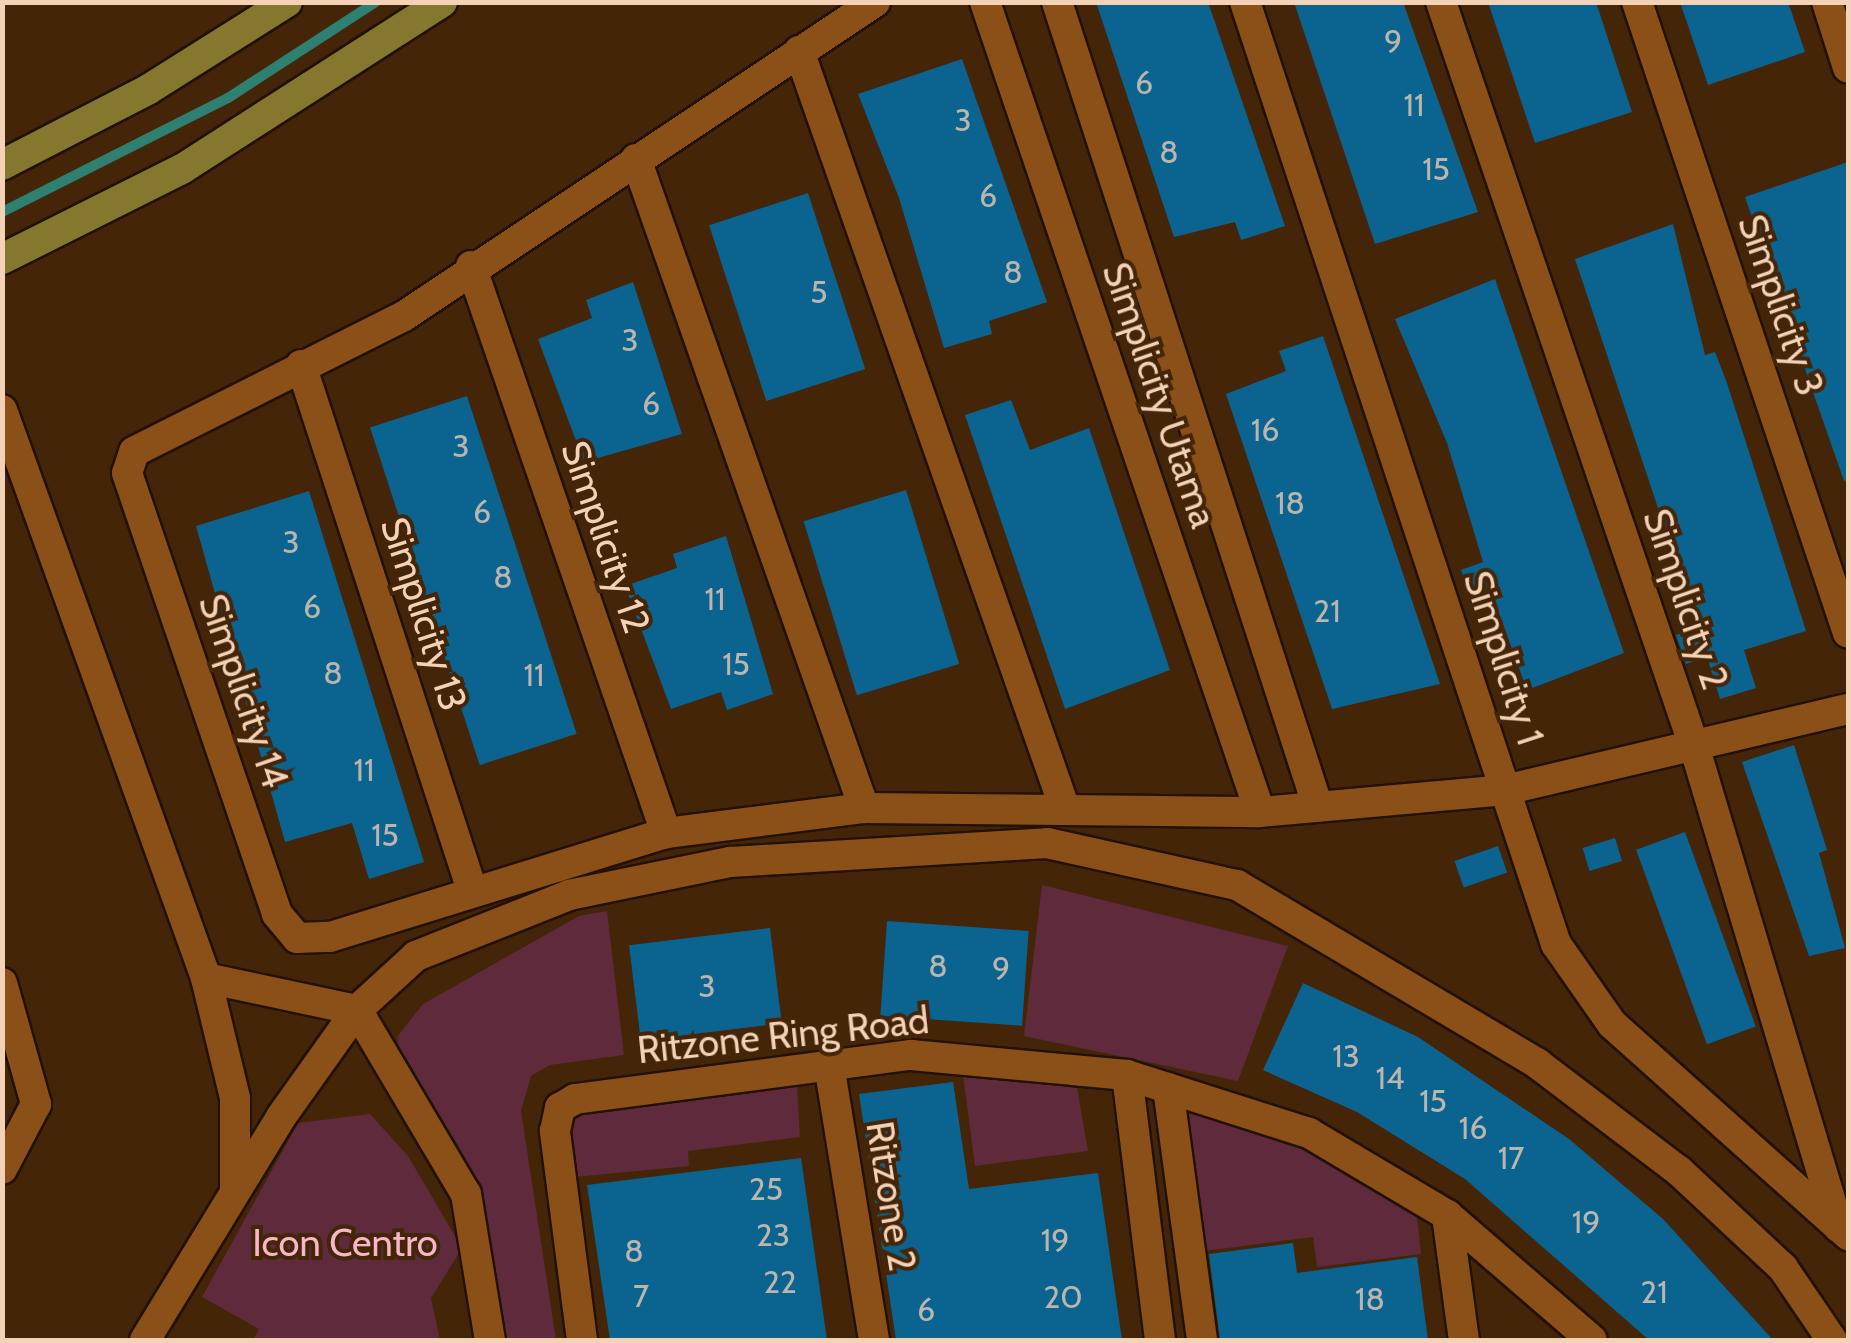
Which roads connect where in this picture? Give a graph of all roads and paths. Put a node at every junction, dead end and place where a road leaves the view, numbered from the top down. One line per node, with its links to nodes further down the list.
1 (287, 2): 13 (main road)
2 (442, 2): 14 (main road)
3 (875, 2): 10 (street)
4 (985, 2): 25 (street, Simplicity Utama)
5 (1057, 2): 23 (street, Simplicity Utama)
6 (1246, 2): 21 (street, Simplicity 1)
7 (1441, 2): 20 (street, Simplicity 2)
8 (1637, 2): 18 (street, Simplicity 3)
9 (1827, 2): 11 (street)
10 (799, 51): 12 (street); 22 (street)
11 (1848, 68)
12 (636, 159): 15 (street); 24 (street)
13 (2, 165)
14 (2, 260)
15 (471, 266): 16 (street); 26 (street, Simplicity 12)
16 (302, 365): 27 (street, Simplicity 13); 27 (street, Simplicity 14)
17 (2, 410): 28 (street)
18 (1848, 633)
19 (1848, 709): 20 (street)
20 (1696, 750): 21 (street); 37 (street, Simplicity 2)
21 (1506, 790): 23 (street); 37 (street, Simplicity 1)
22 (1064, 806): 24 (street); 25 (street)
23 (1318, 807): 25 (street)
24 (864, 808): 26 (street)
25 (1260, 812)
26 (666, 834): 27 (street)
27 (472, 887)
28 (206, 978): 30 (street); 35 (street)
29 (2, 983): 34 (street)
30 (357, 1010): 35 (street); 39 (street); 46 (street)
31 (829, 1065): 32 (street, Ritzone Ring Road); 40 (street, Ritzone Ring Road); 41 (street, Ritzone 2)
32 (1127, 1076): 33 (street, Ritzone Ring Road); 42 (street)
33 (1168, 1088): 36 (street, Ritzone Ring Road); 43 (street)
34 (2, 1169)
35 (234, 1188): 38 (street)
36 (1447, 1215): 44 (street); 45 (street, Ritzone Ring Road)
37 (1843, 1231)
38 (145, 1340)
39 (490, 1340)
40 (582, 1340)
41 (874, 1340)
42 (1160, 1340)
43 (1202, 1340)
44 (1464, 1340)
45 (1592, 1340)
46 (1832, 1340)

